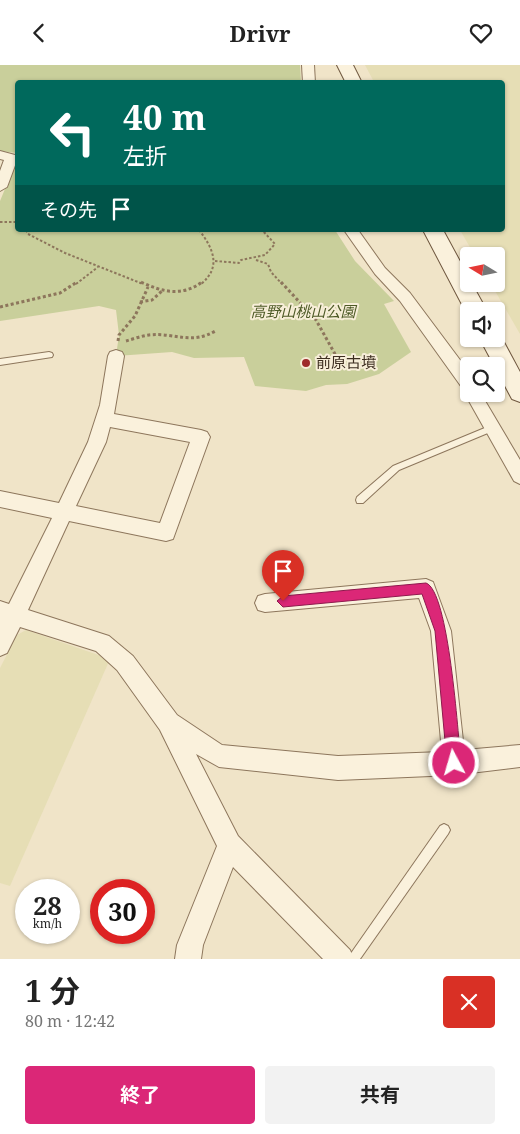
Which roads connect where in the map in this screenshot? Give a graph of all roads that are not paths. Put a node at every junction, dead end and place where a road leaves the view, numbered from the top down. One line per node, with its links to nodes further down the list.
1 (308, 65): 3 (street)
2 (345, 65): 4 (street)
3 (309, 80)
4 (352, 80)
5 (0, 155): 6 (street)
6 (0, 187)
7 (352, 232): 14 (street)
8 (434, 232): 9 (street)
9 (471, 302)
10 (495, 347): 15 (street)
11 (117, 349): 17 (street)
12 (48, 355): 13 (lane)
13 (0, 362)
14 (460, 373)
15 (520, 393)
16 (478, 402): 18 (street)
17 (104, 419): 22 (street); 22 (street)
18 (492, 428): 19 (street); 21 (lane)
19 (520, 476)
20 (0, 499): 22 (street)
21 (360, 500)
22 (64, 511): 24 (street)
23 (265, 603): 28 (street)
24 (8, 613): 25 (street); 26 (street)
25 (0, 646)
26 (169, 723): 28 (street); 30 (street)
27 (520, 756): 28 (street)
28 (454, 763)
29 (444, 830): 33 (lane)
30 (229, 845): 31 (street); 32 (street)
31 (188, 959)
32 (341, 959)
33 (353, 959)

